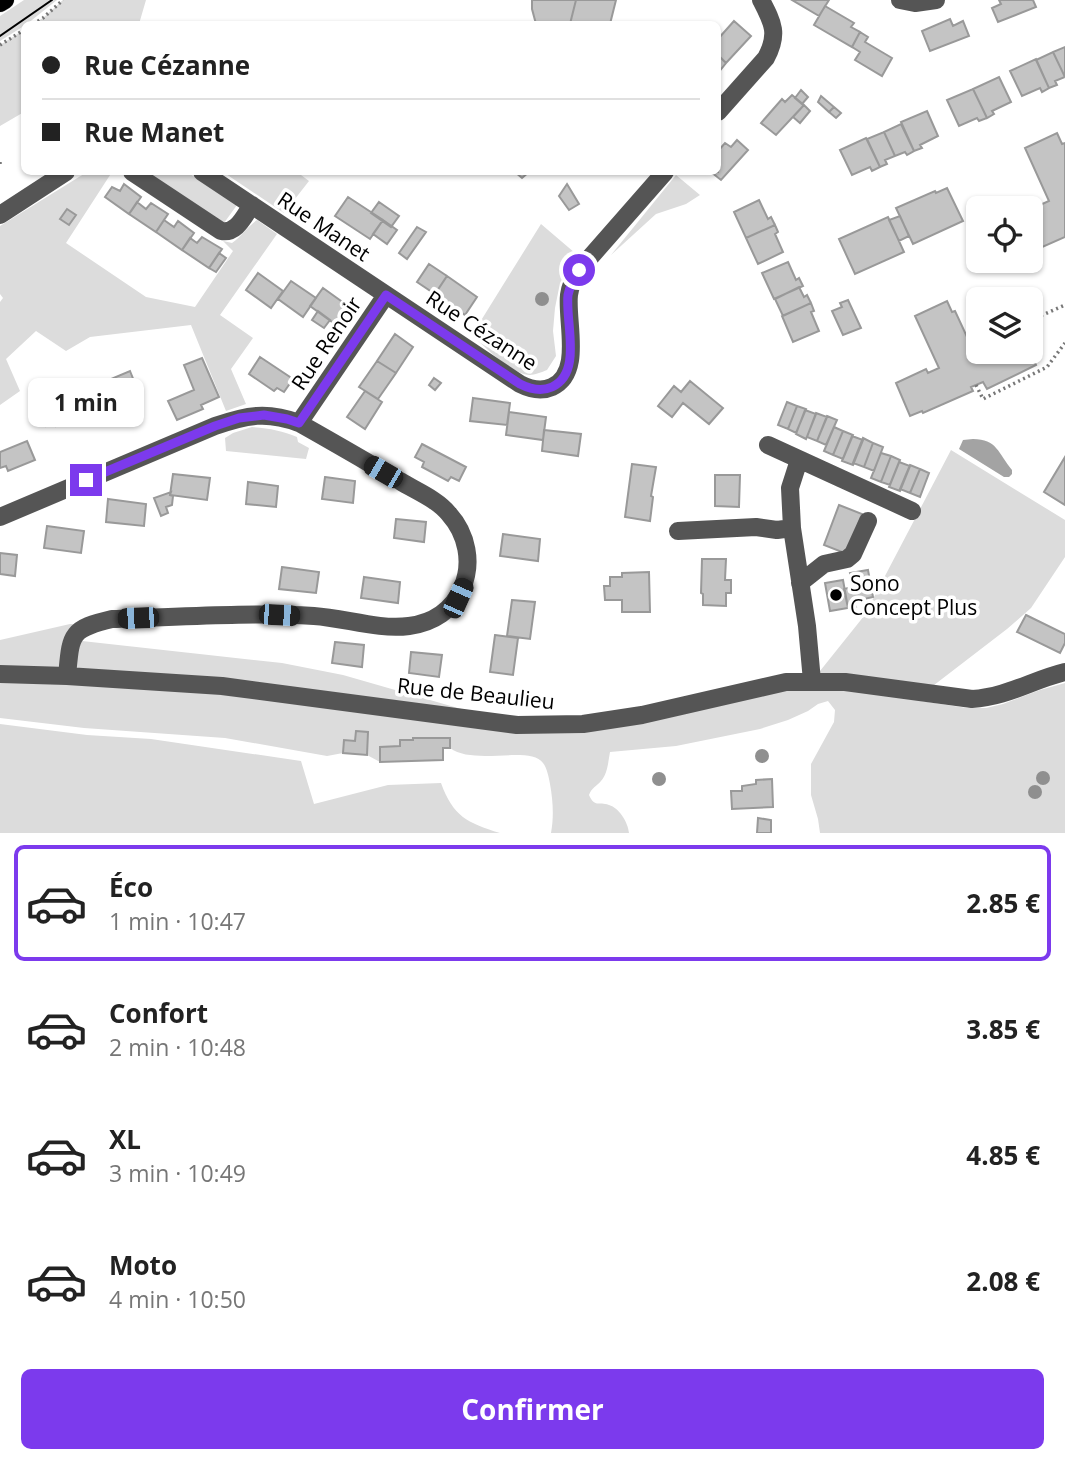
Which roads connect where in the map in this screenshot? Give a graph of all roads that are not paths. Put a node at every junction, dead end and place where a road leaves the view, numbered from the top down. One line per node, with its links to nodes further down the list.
1 (5, 0): 5 (main road)
2 (761, 0): 6 (street)
3 (900, 0): 4 (street)
4 (936, 0)
5 (0, 3)
6 (721, 109)
7 (61, 175): 12 (street)
8 (137, 175): 11 (street)
9 (207, 175): 11 (street, Rue Manet)
10 (662, 175): 13 (street, Rue Cézanne)
11 (252, 205): 13 (street, Rue Manet)
12 (0, 215)
13 (386, 295): 14 (street, Rue Renoir)
14 (299, 423): 18 (street); 25 (street, Rue Renoir)
15 (768, 445): 16 (street)
16 (799, 460): 17 (street); 20 (street)
17 (912, 511)
18 (0, 517)
19 (868, 521): 22 (street)
20 (792, 528): 21 (street); 22 (street)
21 (678, 531)
22 (800, 583): 26 (street)
23 (1065, 672): 26 (street, Rue de Beaulieu)
24 (0, 674): 25 (street, Rue de Beaulieu)
25 (67, 676): 26 (street, Rue de Beaulieu)
26 (812, 681)

